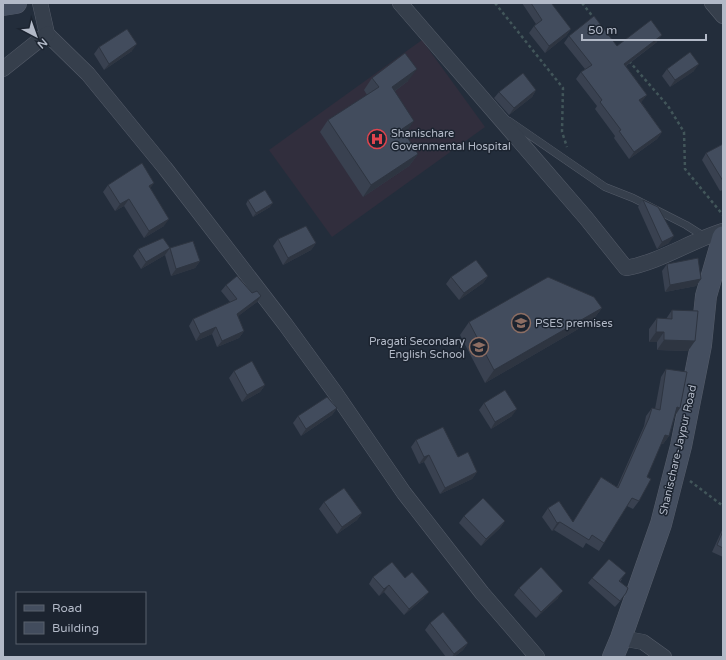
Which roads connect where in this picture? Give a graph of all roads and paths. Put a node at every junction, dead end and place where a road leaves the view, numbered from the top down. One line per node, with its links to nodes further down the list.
1 (16, 3): 7 (street)
2 (40, 3): 10 (street)
3 (400, 3): 13 (street)
4 (495, 3): 14 (path)
5 (582, 3): 9 (path)
6 (712, 3): 8 (street)
7 (3, 4)
8 (723, 16)
9 (596, 20)
10 (47, 34): 12 (street); 21 (street)
11 (629, 60): 15 (path)
12 (3, 69)
13 (494, 111): 14 (lane); 17 (street)
14 (572, 164): 17 (lane)
15 (723, 215)
16 (723, 231): 17 (street)
17 (714, 237): 18 (street, Shanischare-Jaypur Road)
18 (675, 470): 19 (path); 20 (street, Shanischare-Jaypur Road)
19 (723, 506)
20 (621, 638): 22 (street, Shanischare-Jaypur Road); 23 (street)
21 (537, 657)
22 (613, 657)
23 (664, 657)

